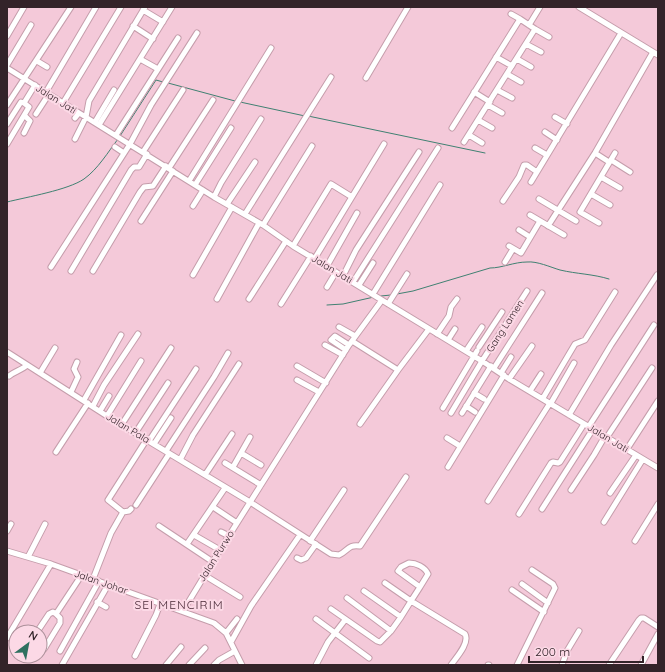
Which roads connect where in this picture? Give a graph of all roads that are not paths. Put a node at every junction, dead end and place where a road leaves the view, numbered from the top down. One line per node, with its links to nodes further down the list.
1 (24, 7): 19 (street)
2 (71, 7): 31 (street)
3 (96, 7): 47 (street)
4 (121, 7): 51 (street)
5 (172, 7): 12 (street)
6 (408, 7): 39 (street)
7 (538, 7): 14 (street)
8 (579, 7): 18 (street)
9 (144, 8): 12 (street); 15 (street)
10 (511, 14): 11 (street)
11 (520, 19): 14 (street); 28 (street)
12 (163, 22): 22 (street)
13 (30, 25): 32 (street)
14 (529, 25): 16 (street)
15 (133, 26): 22 (street); 58 (street)
16 (535, 29): 20 (street); 23 (street)
17 (197, 33): 78 (street)
18 (622, 33): 26 (street); 65 (street)
19 (7, 36)
20 (549, 37)
21 (178, 38): 36 (street)
22 (153, 39): 29 (street)
23 (526, 44): 25 (street); 30 (street)
24 (271, 48): 96 (street)
25 (541, 52)
26 (653, 52): 27 (street); 87 (street)
27 (658, 55)
28 (496, 57): 33 (street); 46 (street)
29 (140, 59): 36 (street); 63 (street)
30 (517, 59): 33 (street); 35 (street)
31 (37, 61): 34 (street); 40 (street)
32 (7, 66): 40 (street, Jalan Jati)
33 (512, 66): 37 (street)
34 (47, 67)
35 (531, 67)
36 (158, 70): 72 (street)
37 (507, 74): 41 (street); 45 (street)
38 (331, 77): 113 (street)
39 (366, 78)
40 (24, 79): 42 (street, Jalan Jati); 53 (street)
41 (521, 82)
42 (35, 85): 47 (street, Jalan Jati); 50 (street)
43 (114, 90): 63 (street)
44 (183, 90): 86 (street)
45 (497, 90): 48 (street); 52 (street)
46 (474, 92): 52 (street); 67 (street)
47 (47, 93): 51 (street, Jalan Jati); 56 (street)
48 (512, 98)
49 (213, 100): 92 (street)
50 (24, 103): 57 (street); 64 (street)
51 (63, 103): 54 (street, Jalan Jati)
52 (489, 103): 55 (street); 62 (street)
53 (7, 105)
54 (79, 113): 58 (street, Jalan Jati); 60 (street)
55 (502, 113)
56 (36, 114)
57 (25, 116): 70 (street); 77 (street)
58 (86, 117): 63 (street, Jalan Jati); 73 (street)
59 (555, 117): 65 (street)
60 (75, 118)
61 (261, 119): 103 (street)
62 (478, 120): 68 (street); 71 (street)
63 (97, 123): 72 (street, Jalan Jati)
64 (7, 124)
65 (567, 124): 74 (street)
66 (231, 128): 98 (street)
67 (452, 128)
68 (492, 128)
69 (545, 132): 74 (street)
70 (24, 133)
71 (469, 135): 75 (street); 76 (street)
72 (117, 136): 78 (street, Jalan Jati)
73 (75, 139)
74 (557, 140): 89 (street)
75 (464, 142)
76 (482, 143)
77 (7, 144)
78 (130, 144): 85 (street); 86 (street, Jalan Jati)
79 (384, 144): 104 (street)
80 (312, 146): 118 (street)
81 (115, 147): 85 (street)
82 (438, 148): 138 (street)
83 (535, 148): 89 (street)
84 (419, 152): 137 (street)
85 (124, 153): 130 (street)
86 (145, 153): 92 (street, Jalan Jati); 131 (street)
87 (595, 153): 90 (street); 111 (street)
88 (615, 153): 90 (street)
89 (547, 156): 93 (street)
90 (610, 161): 94 (street); 95 (street)
91 (255, 162): 107 (street)
92 (169, 168): 96 (street, Jalan Jati); 115 (street); 132 (street)
93 (537, 172): 97 (street); 106 (street)
94 (630, 172)
95 (601, 177): 100 (street); 102 (street)
96 (189, 181): 98 (street, Jalan Jati)
97 (531, 182)
98 (195, 185): 101 (street, Jalan Jati)
99 (440, 185): 144 (street, Jalan Purwo)
100 (620, 188)
101 (203, 190): 103 (street, Jalan Jati); 109 (street)
102 (591, 194): 108 (street); 119 (street)
103 (214, 197): 107 (street, Jalan Jati)
104 (352, 197): 125 (street); 126 (street)
105 (539, 199): 111 (street)
106 (503, 201)
107 (227, 204): 110 (street, Jalan Jati)
108 (610, 205)
109 (193, 206)
110 (232, 207): 113 (street, Jalan Jati); 135 (street)
111 (558, 210): 117 (street); 120 (street)
112 (357, 213): 129 (street)
113 (245, 214): 118 (street, Jalan Jati)
114 (530, 215): 116 (street)
115 (141, 221)
116 (540, 221): 120 (street); 123 (street)
117 (576, 221)
118 (261, 224): 124 (street, Jalan Jati); 146 (street)
119 (599, 224)
120 (548, 226): 122 (street)
121 (519, 230): 123 (street)
122 (564, 235)
123 (530, 237): 127 (street)
124 (286, 241): 125 (street, Jalan Jati); 145 (street)
125 (293, 246): 126 (street, Jalan Jati)
126 (313, 257): 129 (street, Jalan Jati); 149 (street)
127 (505, 262)
128 (373, 263): 139 (street)
129 (327, 266): 133 (street, Jalan Jati)
130 (51, 268)
131 (71, 271)
132 (93, 271)
133 (336, 272): 137 (street, Jalan Jati); 140 (street)
134 (407, 274): 148 (street)
135 (193, 275)
136 (657, 275): 206 (street)
137 (343, 276): 138 (street, Jalan Jati)
138 (353, 282): 139 (street, Jalan Jati)
139 (359, 285): 144 (street, Jalan Jati)
140 (327, 287)
141 (527, 292): 171 (street, Gang Lamen)
142 (615, 292): 195 (street)
143 (542, 293): 178 (street)
144 (378, 296): 148 (street, Jalan Jati); 160 (street, Jalan Purwo)
145 (250, 298)
146 (217, 299)
147 (457, 299): 157 (street)
148 (390, 301): 154 (street, Jalan Jati)
149 (281, 304)
150 (502, 312): 166 (street)
151 (654, 325): 211 (street)
152 (340, 327): 160 (street)
153 (482, 327): 165 (street)
154 (429, 329): 157 (street, Jalan Jati); 181 (street)
155 (455, 329): 159 (street)
156 (138, 334): 198 (street)
157 (437, 334): 159 (street, Jalan Jati)
158 (121, 335): 198 (street)
159 (448, 340): 165 (street, Jalan Jati)
160 (350, 343): 169 (street, Jalan Purwo); 181 (street)
161 (325, 345): 169 (street)
162 (532, 346): 186 (street)
163 (55, 348): 182 (street)
164 (171, 348): 209 (street)
165 (466, 351): 166 (street, Jalan Jati)
166 (477, 351): 171 (street, Jalan Jati); 201 (street)
167 (7, 352): 176 (street, Jalan Pala)
168 (228, 354): 221 (street)
169 (343, 355): 188 (street, Jalan Purwo)
170 (511, 357): 183 (street)
171 (482, 361): 178 (street, Jalan Jati); 204 (street, Gang Lamen)
172 (77, 362): 191 (street)
173 (141, 362): 207 (street)
174 (574, 363): 199 (street)
175 (239, 364): 225 (street)
176 (27, 365): 182 (street, Jalan Pala); 185 (street)
177 (297, 366): 188 (street)
178 (492, 367): 183 (street, Jalan Jati); 193 (street)
179 (196, 368): 217 (street)
180 (652, 368): 214 (street)
181 (398, 370): 210 (street)
182 (40, 373): 191 (street, Jalan Pala)
183 (503, 374): 186 (street, Jalan Jati); 218 (street)
184 (541, 374): 190 (street)
185 (9, 376)
186 (509, 378): 190 (street, Jalan Jati)
187 (297, 380): 192 (street)
188 (326, 383): 192 (street, Jalan Purwo)
189 (168, 384): 212 (street)
190 (530, 391): 195 (street, Jalan Jati)
191 (71, 392): 198 (street, Jalan Pala)
192 (319, 392): 233 (street, Jalan Purwo)
193 (474, 393): 196 (street); 200 (street)
194 (109, 396): 202 (street)
195 (542, 398): 199 (street, Jalan Jati)
196 (484, 399)
197 (658, 401): 219 (street)
198 (88, 403): 202 (street, Jalan Pala); 220 (street)
199 (550, 403): 206 (street, Jalan Jati); 238 (street)
200 (466, 406): 203 (street); 205 (street)
201 (443, 408)
202 (100, 411): 207 (street, Jalan Pala)
203 (475, 412)
204 (451, 413)
205 (462, 413)
206 (569, 415): 211 (street, Jalan Jati)
207 (107, 416): 209 (street, Jalan Pala)
208 (171, 418): 217 (street)
209 (122, 424): 212 (street, Jalan Pala)
210 (360, 424)
211 (589, 426): 214 (street, Jalan Jati); 244 (street); 246 (street)
212 (136, 432): 217 (street, Jalan Pala)
213 (232, 434): 231 (street)
214 (606, 436): 219 (street, Jalan Jati); 236 (street)
215 (250, 437): 222 (street)
216 (447, 438): 218 (street)
217 (150, 441): 221 (street, Jalan Pala); 245 (street)
218 (460, 446): 230 (street)
219 (627, 449): 223 (street, Jalan Jati)
220 (56, 452)
221 (168, 453): 225 (street, Jalan Pala); 241 (street)
222 (241, 453): 227 (street); 229 (street)
223 (636, 455): 224 (street, Jalan Jati); 237 (street)
224 (643, 459): 228 (street, Jalan Jati); 247 (street)
225 (180, 460): 231 (street, Jalan Pala)
226 (225, 463): 229 (street)
227 (261, 465)
228 (658, 466)
229 (233, 467): 233 (street)
230 (448, 467)
231 (205, 475): 234 (street, Jalan Pala)
232 (406, 477): 260 (street, Jalan Pala)
233 (261, 485): 239 (street, Jalan Purwo)
234 (225, 488): 239 (street, Jalan Pala); 242 (street)
235 (344, 490): 257 (street)
236 (570, 490)
237 (610, 493)
238 (488, 501)
239 (250, 502): 248 (street, Jalan Purwo); 255 (street, Jalan Pala)
240 (658, 504): 258 (street)
241 (136, 505)
242 (212, 507): 248 (street); 254 (street)
243 (131, 509): 245 (street)
244 (542, 509)
245 (123, 512): 270 (street)
246 (519, 514)
247 (604, 522)
248 (237, 523): 256 (street, Jalan Purwo)
249 (11, 524): 252 (street)
250 (45, 524): 263 (street)
251 (159, 526): 259 (street)
252 (7, 531)
253 (221, 532): 256 (street)
254 (194, 535): 259 (street); 261 (street)
255 (300, 535): 257 (street, Jalan Pala); 301 (street)
256 (229, 536): 261 (street, Jalan Purwo)
257 (310, 541): 260 (street, Jalan Pala)
258 (635, 541)
259 (187, 544): 265 (street)
260 (316, 544): 264 (street)
261 (220, 550): 265 (street, Jalan Purwo)
262 (7, 551): 263 (street, Jalan Johar)
263 (28, 557): 266 (street, Jalan Johar)
264 (296, 558)
265 (213, 562): 268 (street, Jalan Purwo)
266 (51, 564): 269 (street, Jalan Johar); 300 (street)
267 (532, 570): 282 (street)
268 (204, 575): 278 (street); 286 (street, Jalan Purwo)
269 (81, 576): 270 (street, Jalan Johar); 288 (street)
270 (93, 579): 271 (street, Jalan Johar)
271 (99, 581): 274 (street, Jalan Johar); 305 (street)
272 (384, 583): 280 (street)
273 (522, 584): 282 (street)
274 (108, 585): 281 (street); 283 (street, Jalan Johar)
275 (420, 587): 275 (street); 280 (street)
276 (512, 590): 287 (street)
277 (364, 591): 289 (street)
278 (240, 597)
279 (347, 598): 295 (street)
280 (411, 601): 289 (street); 315 (street)
281 (98, 602): 284 (street); 309 (street)
282 (548, 602): 287 (street)
283 (160, 604): 286 (street, Jalan Johar); 307 (street)
284 (106, 607)
285 (331, 609): 292 (street)
286 (183, 611): 298 (street, Jalan Johar)
287 (544, 612): 316 (street)
288 (56, 614): 293 (street); 302 (street)
289 (401, 617): 295 (street)
290 (237, 619): 298 (street)
291 (316, 620): 296 (street)
292 (345, 620): 295 (street); 296 (street)
293 (42, 624)
294 (658, 627): 318 (street)
295 (390, 631)
296 (335, 632): 308 (street); 314 (street)
297 (579, 632): 317 (street)
298 (226, 633): 301 (street, Jalan Johar)
299 (658, 634): 319 (street)
300 (7, 638)
301 (231, 642): 306 (street, Jalan Johar)
302 (48, 643)
303 (181, 647): 310 (street)
304 (205, 648): 311 (street)
305 (60, 651)
306 (235, 651): 312 (street); 313 (street, Jalan Johar)
307 (135, 656)
308 (369, 658)
309 (62, 665)
310 (166, 665)
311 (189, 665)
312 (214, 665)
313 (242, 665)
314 (316, 665)
315 (451, 665)
316 (517, 665)
317 (562, 665)
318 (609, 665)
319 (641, 665)

